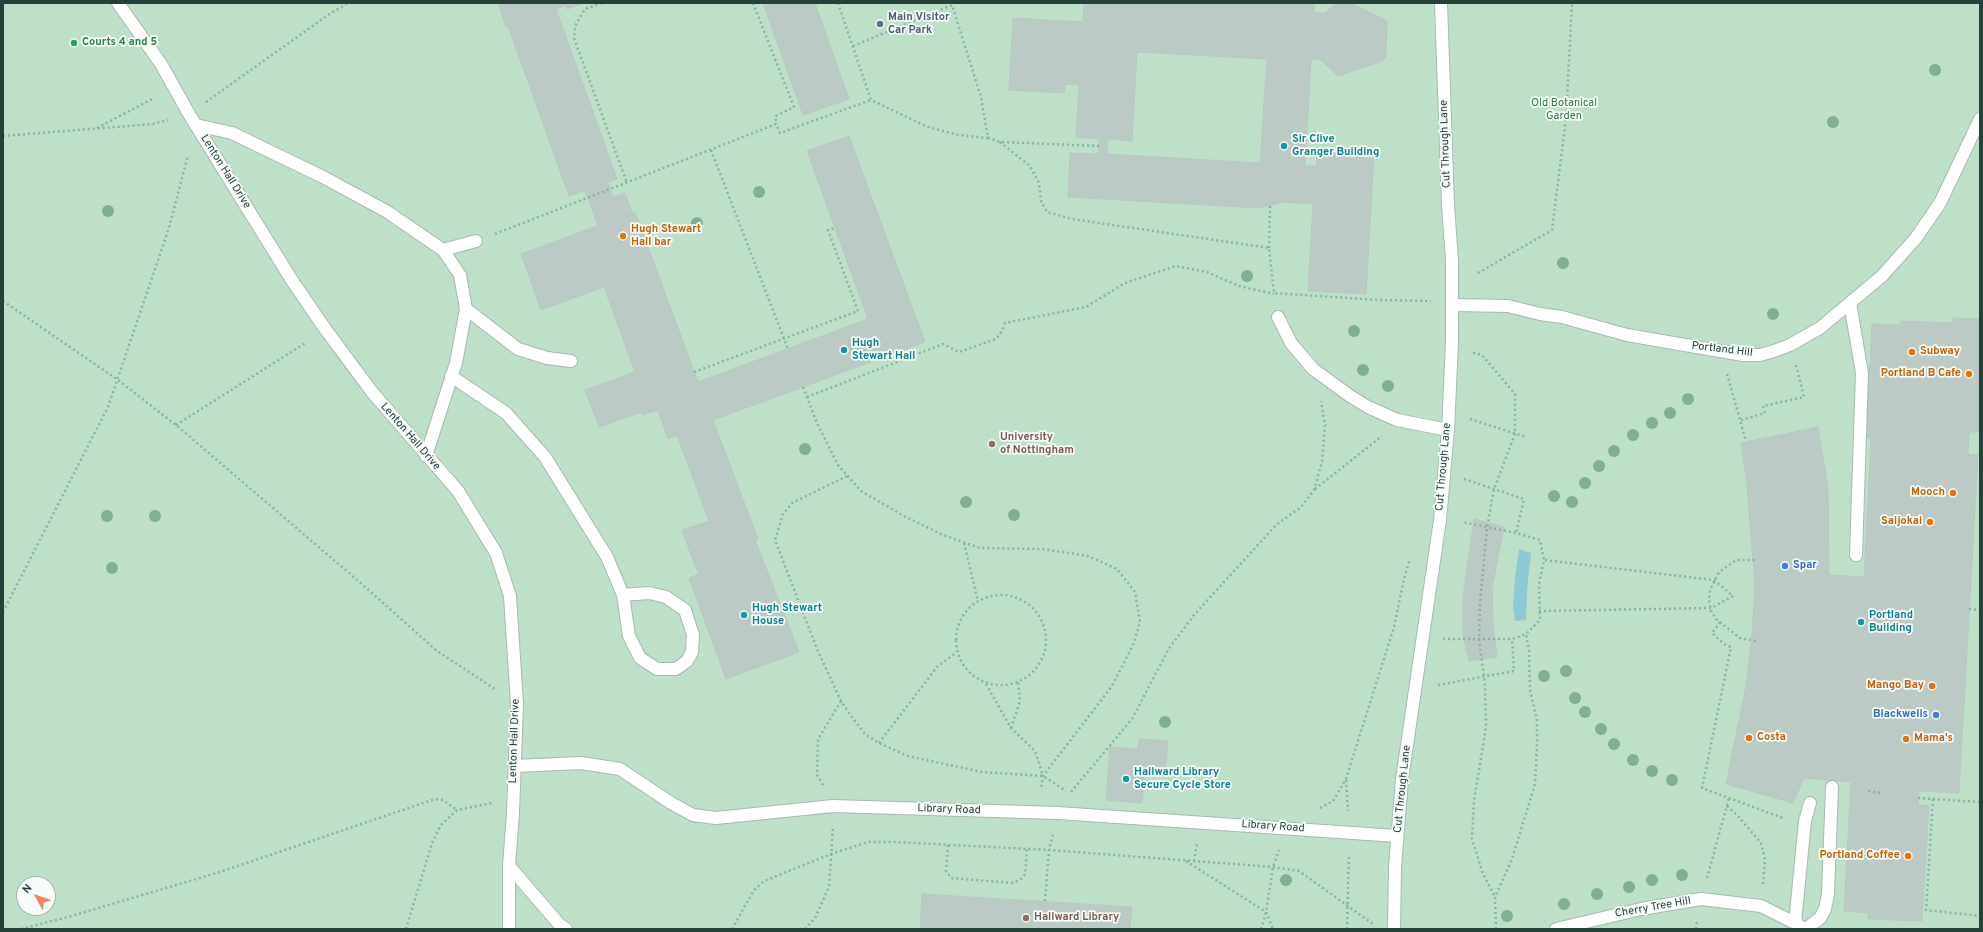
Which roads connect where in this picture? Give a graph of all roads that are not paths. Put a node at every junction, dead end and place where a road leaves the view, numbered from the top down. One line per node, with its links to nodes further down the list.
1 (118, 3): 4 (street, Lenton Hall Drive)
2 (1441, 3): 8 (street, Cut Through Lane)
3 (1980, 119): 7 (street, Portland Hill)
4 (196, 125): 6 (street); 14 (street, Lenton Hall Drive)
5 (476, 241): 6 (street)
6 (443, 250): 9 (street)
7 (1850, 302): 8 (street, Portland Hill); 15 (street)
8 (1453, 305): 13 (street, Cut Through Lane)
9 (466, 310): 11 (street); 12 (street)
10 (1278, 317): 13 (street)
11 (571, 361)
12 (452, 376): 14 (street); 16 (street)
13 (1448, 430): 20 (street, Cut Through Lane)
14 (426, 456): 17 (street, Lenton Hall Drive)
15 (1856, 555)
16 (623, 595): 16 (street)
17 (515, 766): 20 (street, Library Road); 21 (street, Lenton Hall Drive)
18 (1832, 786): 22 (street)
19 (1810, 803): 22 (street)
20 (1397, 836): 25 (street, Cut Through Lane)
21 (508, 866): 23 (street, Lenton Hall Drive); 24 (street)
22 (1802, 927): 26 (street, Cherry Tree Hill)
23 (509, 929)
24 (566, 929)
25 (1394, 929)
26 (1556, 929)

